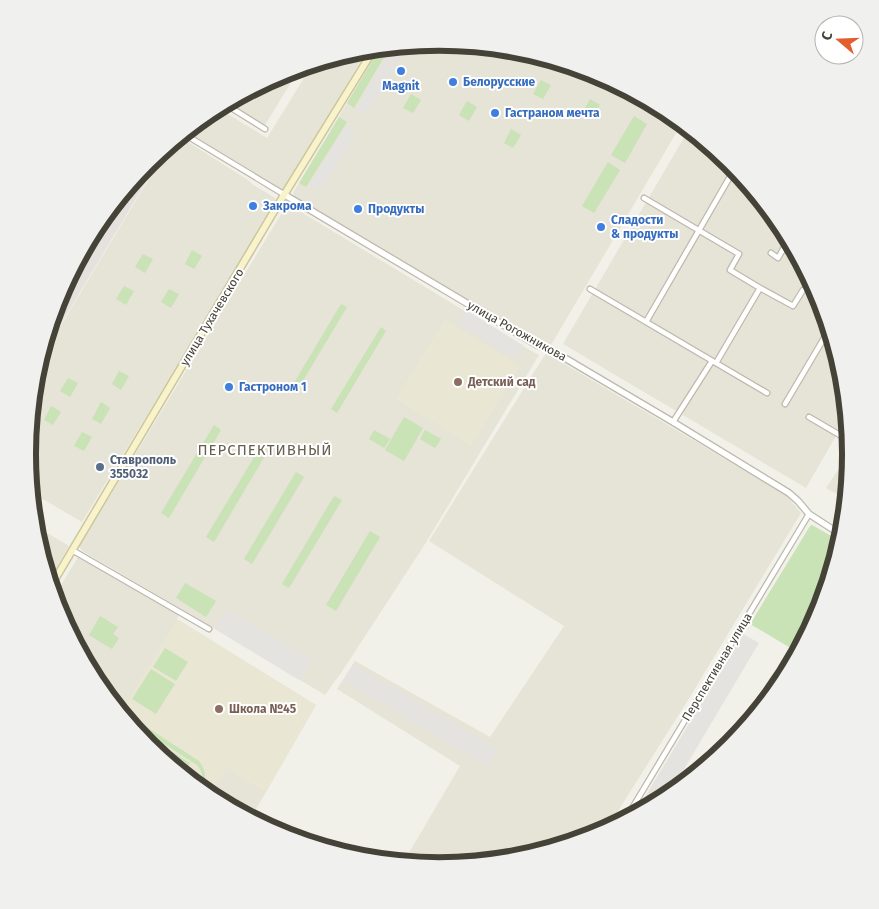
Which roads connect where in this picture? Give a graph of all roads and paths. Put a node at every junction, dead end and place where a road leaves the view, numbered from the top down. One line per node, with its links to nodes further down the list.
1 (369, 58): 6 (main road, улица Тухачевского)
2 (232, 109): 3 (street)
3 (265, 130)
4 (190, 138): 6 (street, улица Рогожникова)
5 (731, 175): 8 (street)
6 (285, 195): 20 (street, улица Рогожникова); 24 (main road, улица Тухачевского)
7 (644, 198): 8 (street)
8 (700, 231): 11 (street); 14 (street)
9 (785, 246): 10 (street)
10 (771, 253)
11 (760, 288): 13 (street); 16 (street)
12 (590, 289): 14 (street)
13 (803, 290)
14 (646, 322): 16 (street)
15 (825, 337): 18 (street)
16 (714, 362): 17 (street); 20 (street)
17 (767, 393)
18 (786, 404)
19 (809, 417): 21 (street)
20 (673, 422): 22 (street, улица Рогожникова)
21 (842, 437)
22 (809, 514): 23 (street, улица Рогожникова); 27 (street, Перспективная улица)
23 (835, 531)
24 (72, 550): 25 (main road, улица Тухачевского); 26 (street)
25 (56, 578)
26 (209, 629)
27 (632, 809)

